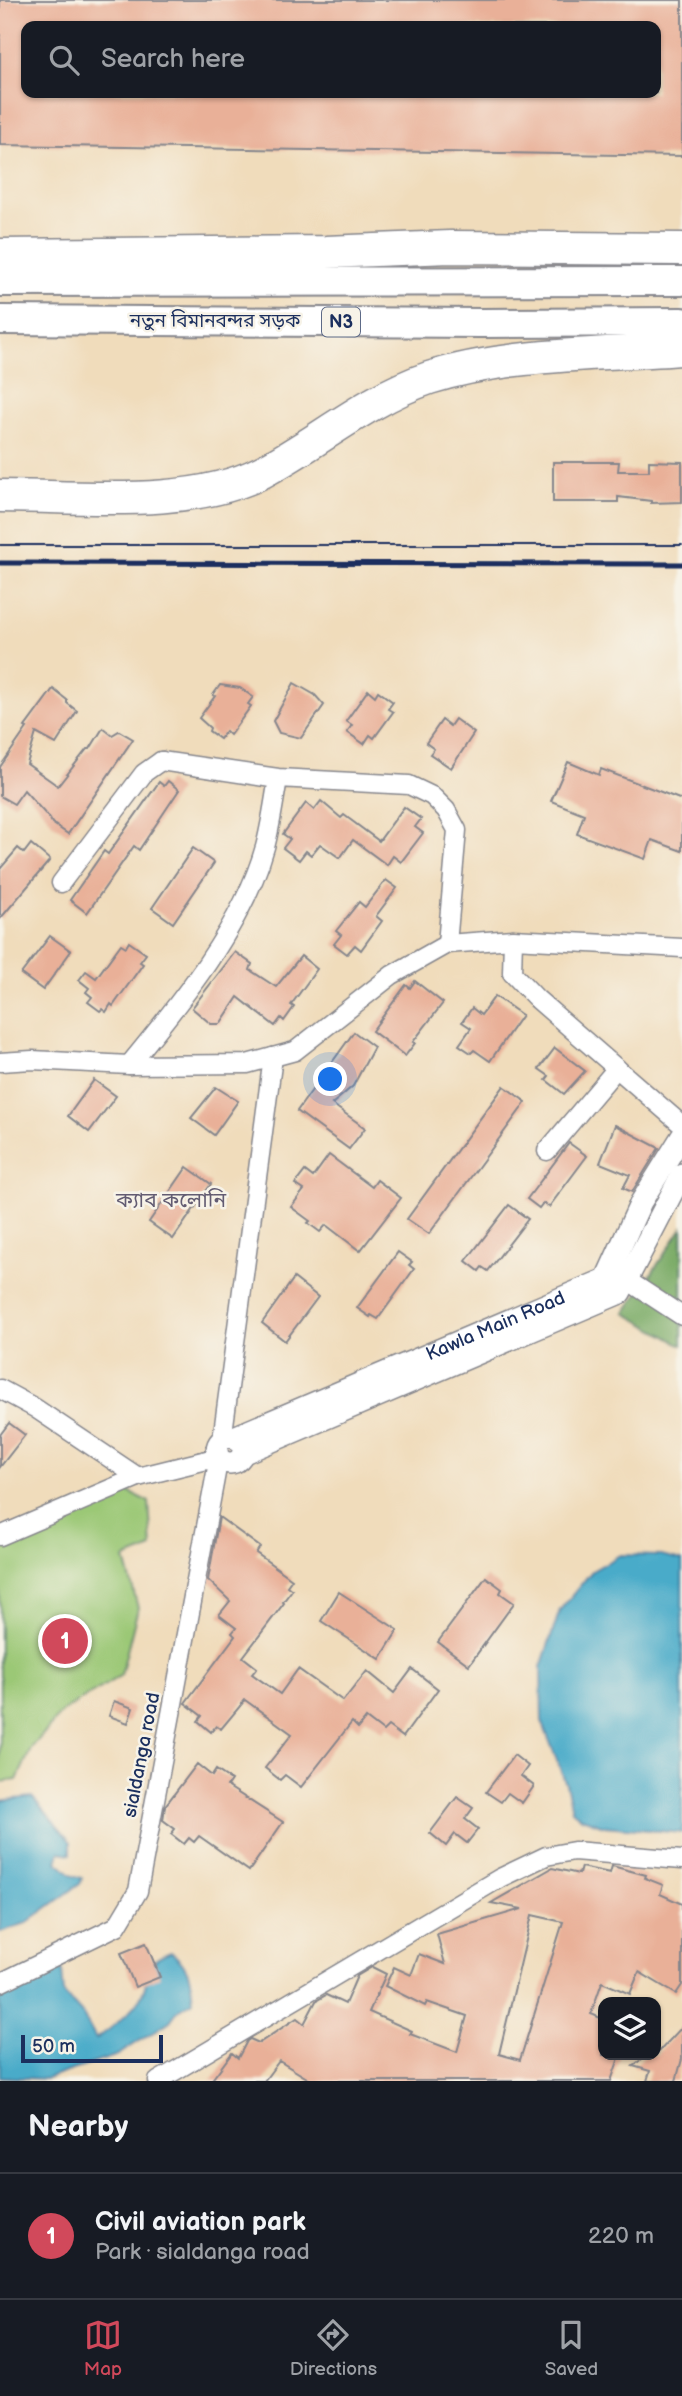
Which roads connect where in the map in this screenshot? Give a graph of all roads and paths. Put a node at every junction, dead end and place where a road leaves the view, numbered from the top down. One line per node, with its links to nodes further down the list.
1 (682, 249): 2 (highway)
2 (0, 255)
3 (682, 281): 4 (highway, নতুন বিমানবন্দর সড়ক / N3)
4 (0, 282)
5 (0, 320): 6 (highway, নতুন বিমানবন্দর সড়ক / N3)
6 (682, 322)
7 (682, 349): 8 (highway)
8 (525, 360): 9 (highway); 10 (highway)
9 (682, 362)
10 (0, 496)
11 (174, 763): 12 (street); 14 (street); 18 (street)
12 (61, 883)
13 (513, 939): 14 (street); 15 (street); 19 (street)
14 (447, 944): 16 (street)
15 (682, 948)
16 (273, 1057): 18 (street); 27 (street, sialdanga road)
17 (0, 1062): 18 (street)
18 (129, 1065)
19 (617, 1068): 20 (street); 22 (street)
20 (682, 1125)
21 (682, 1136): 27 (street, Kawla Main Road)
22 (547, 1151)
23 (682, 1174): 24 (street, Kawla Main Road)
24 (626, 1280): 25 (street); 27 (street, Kawla Main Road)
25 (682, 1316)
26 (0, 1389): 28 (street)
27 (229, 1447): 28 (street); 31 (street, sialdanga road)
28 (138, 1477): 29 (street)
29 (0, 1536)
30 (682, 1860): 32 (street)
31 (0, 1983)
32 (158, 2081)

